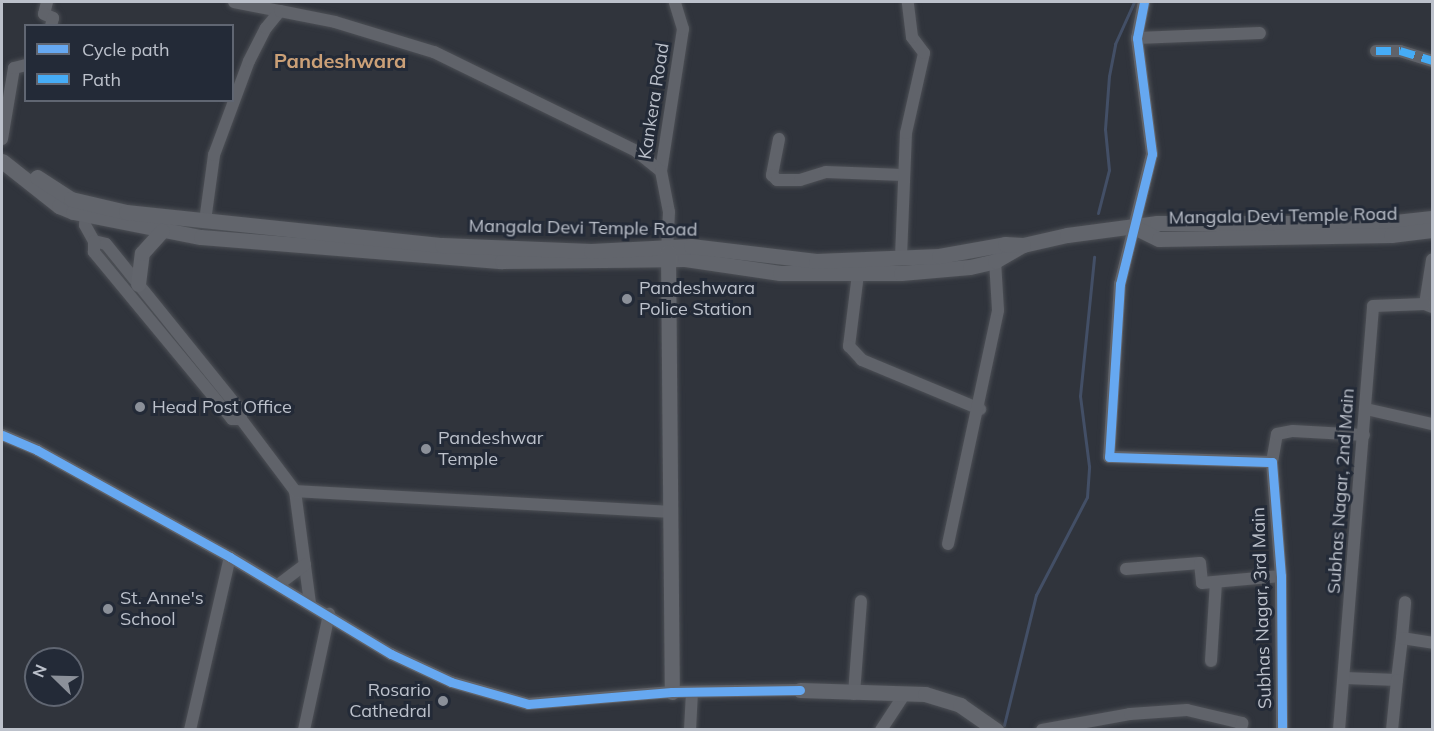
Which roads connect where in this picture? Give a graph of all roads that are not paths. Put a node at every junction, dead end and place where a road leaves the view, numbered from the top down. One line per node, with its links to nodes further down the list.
1 (47, 2): 7 (street)
2 (234, 2): 6 (street)
3 (675, 2): 19 (street, Kankera Road)
4 (908, 2): 20 (street)
5 (1144, 2): 9 (street)
6 (280, 11): 13 (street); 19 (street)
7 (52, 24)
8 (1260, 33): 9 (street)
9 (1137, 38): 24 (street)
10 (1376, 51): 11 (street)
11 (1432, 61)
12 (24, 66): 15 (street)
13 (234, 101)
14 (234, 102): 23 (street)
15 (2, 139)
16 (779, 139): 20 (street)
17 (2, 150): 21 (main road, Mangala Devi Temple Road)
18 (2, 161): 21 (main road)
19 (661, 171): 29 (street, Kankera Road)
20 (903, 175): 31 (street)
21 (86, 210): 23 (main road, Mangala Devi Temple Road); 26 (main road, Mangala Devi Temple Road); 27 (street)
22 (1432, 218): 24 (main road, Mangala Devi Temple Road)
23 (205, 221): 30 (main road, Mangala Devi Temple Road)
24 (1136, 228): 25 (main road, Mangala Devi Temple Road); 28 (main road, Mangala Devi Temple Road); 44 (street)
25 (1432, 230)
26 (162, 231): 30 (main road, Mangala Devi Temple Road); 36 (main road)
27 (94, 241): 36 (street); 40 (street)
28 (1023, 245): 31 (main road, Mangala Devi Temple Road); 33 (main road, Mangala Devi Temple Road)
29 (668, 253): 30 (main road, Mangala Devi Temple Road); 31 (main road, Mangala Devi Temple Road); 35 (main road, Mangala Devi Temple Road); 46 (main road)
30 (604, 255)
31 (901, 257): 34 (main road)
32 (1432, 260): 37 (street)
33 (995, 261): 34 (main road, Mangala Devi Temple Road); 38 (street)
34 (901, 273): 35 (main road, Mangala Devi Temple Road)
35 (858, 274): 38 (street)
36 (138, 284): 40 (street)
37 (1429, 305): 39 (street, Subhas Nagar, 2nd Main)
38 (980, 409): 47 (street)
39 (1366, 409): 41 (street); 43 (street, Subhas Nagar, 2nd Main)
40 (241, 419): 45 (street)
41 (1432, 424)
42 (2, 435): 48 (street)
43 (1364, 435): 44 (street, Subhas Nagar, 3rd Main); 61 (street, Subhas Nagar, 2nd Main)
44 (1272, 462): 51 (street, Subhas Nagar, 3rd Main)
45 (295, 491): 46 (street); 49 (street)
46 (670, 512): 64 (main road)
47 (948, 544)
48 (230, 557): 53 (street); 68 (street)
49 (305, 565): 53 (street); 56 (street)
50 (1125, 569): 52 (street)
51 (1281, 576): 52 (street); 75 (street, Subhas Nagar, 3rd Main)
52 (1216, 582): 60 (street)
53 (278, 585): 56 (street)
54 (861, 601): 66 (street)
55 (1405, 602): 58 (street)
56 (310, 604): 57 (street)
57 (329, 615): 64 (street); 69 (street)
58 (1402, 638): 59 (street); 62 (street)
59 (1432, 643)
60 (1211, 660)
61 (1345, 678): 62 (street); 76 (street, Subhas Nagar, 2nd Main)
62 (1397, 680): 77 (street)
63 (800, 690): 65 (street); 66 (main road)
64 (672, 693): 65 (street)
65 (692, 693): 70 (street)
66 (854, 694): 67 (main road)
67 (904, 695): 71 (street); 72 (main road)
68 (190, 729)
69 (304, 729)
70 (690, 729)
71 (881, 729)
72 (996, 729)
73 (1042, 729): 74 (street)
74 (1241, 729)
75 (1282, 729)
76 (1339, 729)
77 (1392, 729)

